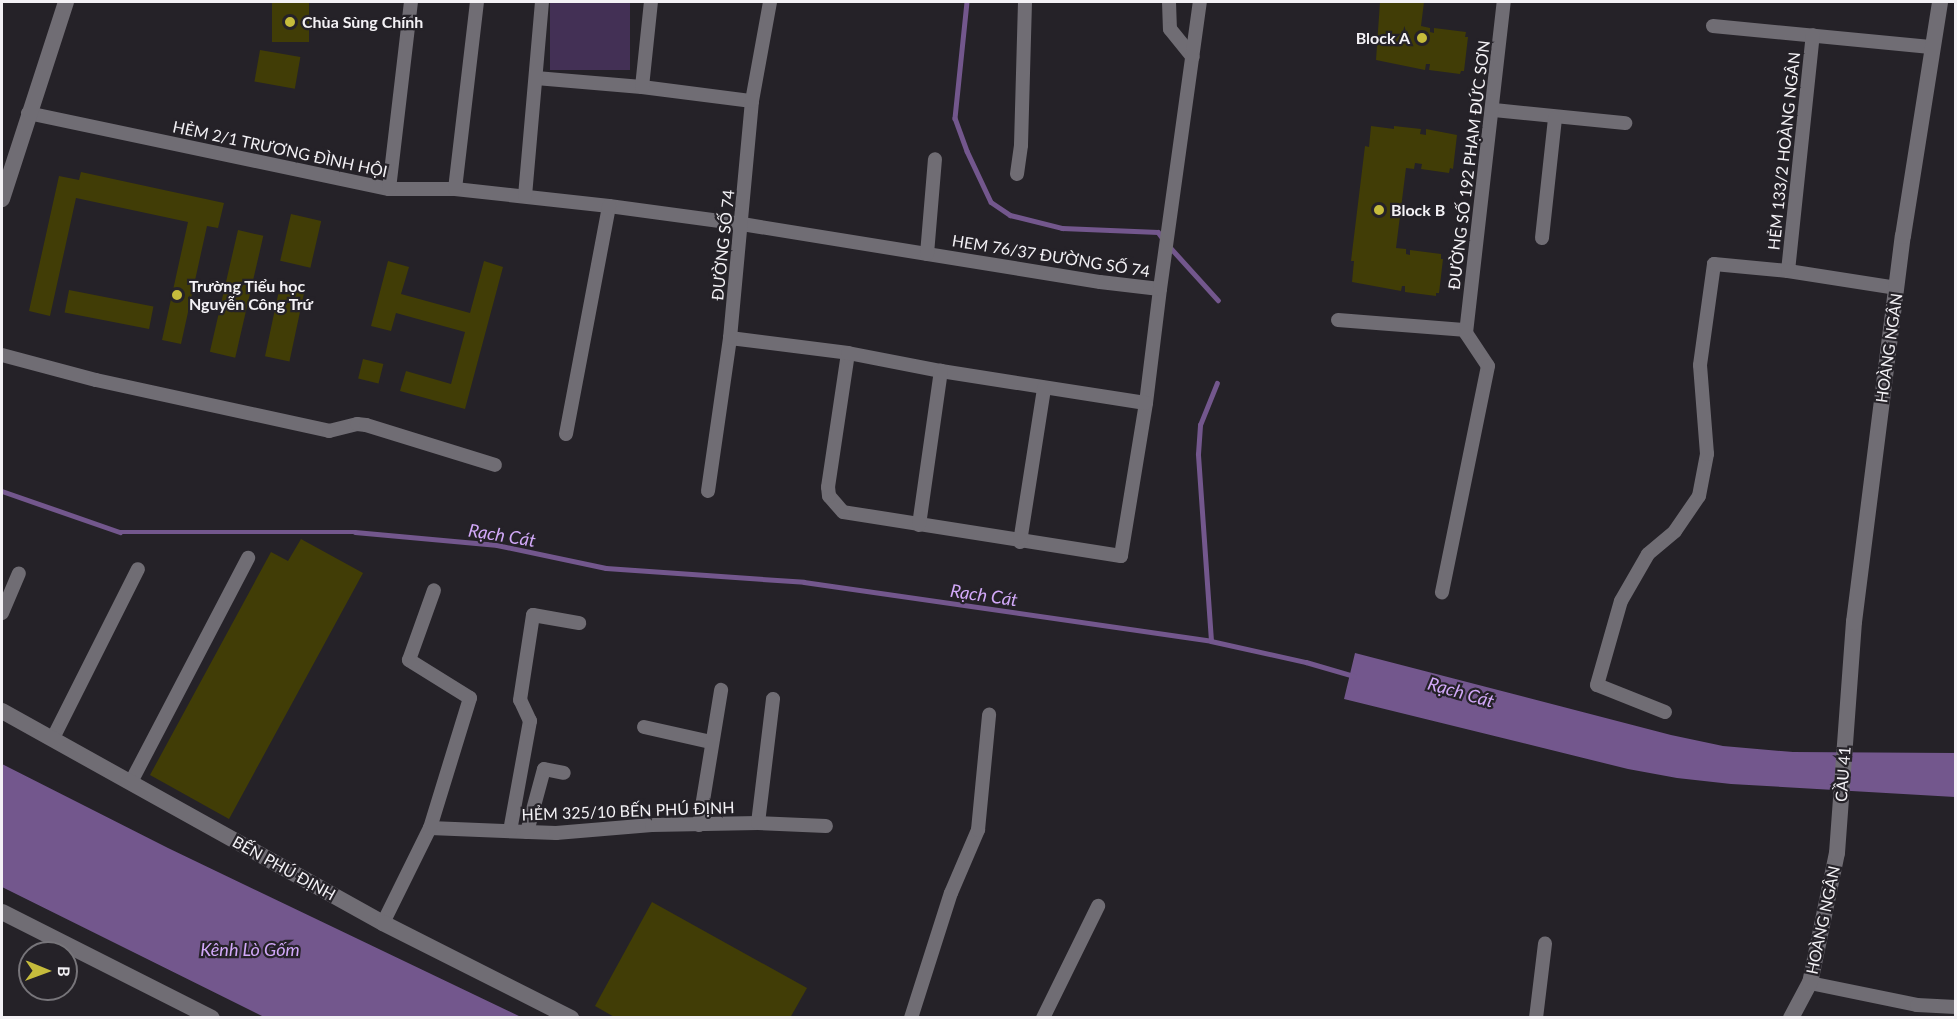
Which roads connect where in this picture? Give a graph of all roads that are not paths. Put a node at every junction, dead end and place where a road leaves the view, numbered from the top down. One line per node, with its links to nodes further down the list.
1 (66, 2): 20 (street)
2 (411, 2): 25 (street)
3 (477, 2): 26 (street)
4 (543, 2): 16 (street)
5 (651, 2): 17 (street)
6 (770, 2): 18 (street, ĐƯỜNG SỐ 74)
7 (1026, 2): 24 (street)
8 (1169, 2): 15 (street)
9 (1200, 2): 15 (street)
10 (1504, 2): 19 (street, ĐƯỜNG SỐ 192 PHẠM ĐỨC SƠN)
11 (1940, 2): 14 (street, HOÀNG NGÂN)
12 (1713, 26): 13 (street)
13 (1813, 35): 14 (street); 33 (street, HẺM 133/2 HOÀNG NGÂN)
14 (1933, 47): 34 (street, HOÀNG NGÂN)
15 (1192, 57): 35 (street)
16 (536, 78): 17 (street); 27 (street)
17 (642, 87): 18 (street)
18 (752, 101): 30 (street, ĐƯỜNG SỐ 74)
19 (1494, 110): 21 (street); 37 (street, ĐƯỜNG SỐ 192 PHẠM ĐỨC SƠN)
20 (28, 113): 25 (street, HẺM 2/1 TRƯƠNG ĐÌNH HỘI); 28 (street)
21 (1555, 118): 22 (street); 31 (street)
22 (1625, 123)
23 (935, 159): 32 (street)
24 (1017, 174)
25 (388, 189): 26 (street, HẺM 2/1 TRƯƠNG ĐÌNH HỘI)
26 (455, 189): 27 (street, HẺM 2/1 TRƯƠNG ĐÌNH HỘI)
27 (525, 196): 29 (street, HẺM 2/1 TRƯƠNG ĐÌNH HỘI)
28 (2, 199)
29 (609, 207): 30 (street, HẺM 2/1 TRƯƠNG ĐÌNH HỘI); 44 (street)
30 (742, 224): 32 (street, HEM 76/37 ĐƯỜNG SỐ 74); 38 (street, ĐƯỜNG SỐ 74)
31 (1542, 238)
32 (927, 254): 35 (street, HEM 76/37 ĐƯỜNG SỐ 74)
33 (1788, 271): 34 (street); 59 (street)
34 (1898, 288): 57 (street, HOÀNG NGÂN)
35 (1160, 289): 43 (street, HEM 76/37 ĐƯỜNG SỐ 74)
36 (1338, 320): 37 (street)
37 (1466, 333): 53 (street)
38 (729, 338): 39 (street); 46 (street, ĐƯỜNG SỐ 74)
39 (848, 353): 41 (street); 47 (street)
40 (2, 355): 45 (street)
41 (941, 371): 42 (street); 47 (street)
42 (1044, 388): 43 (street); 48 (street)
43 (1146, 402): 48 (street, HEM 76/37 ĐƯỜNG SỐ 74)
44 (566, 434)
45 (495, 465)
46 (708, 491)
47 (919, 525): 48 (street)
48 (1020, 542)
49 (248, 558): 66 (street)
50 (138, 569): 63 (street)
51 (19, 573): 54 (street)
52 (434, 590): 70 (street)
53 (1442, 592)
54 (2, 613)
55 (579, 623): 71 (street)
56 (721, 690): 64 (street)
57 (1848, 696): 73 (street, CẦU 41)
58 (773, 699): 67 (street)
59 (1665, 712)
60 (3, 714): 63 (street, BẾN PHÚ ĐỊNH)
61 (989, 715): 82 (street)
62 (644, 727): 64 (street)
63 (53, 738): 66 (street, BẾN PHÚ ĐỊNH)
64 (711, 742): 68 (street)
65 (564, 773): 72 (street)
66 (131, 782): 76 (street, BẾN PHÚ ĐỊNH)
67 (758, 824): 68 (street, HẺM 325/10 BẾN PHÚ ĐỊNH); 69 (street, HẺM 325/10 BẾN PHÚ ĐỊNH)
68 (699, 825): 72 (street, HẺM 325/10 BẾN PHÚ ĐỊNH)
69 (826, 826)
70 (430, 828): 71 (street, HẺM 325/10 BẾN PHÚ ĐỊNH); 76 (street)
71 (510, 831): 72 (street, HẺM 325/10 BẾN PHÚ ĐỊNH)
72 (527, 832)
73 (1837, 853): 78 (street, HOÀNG NGÂN)
74 (1098, 906): 83 (street)
75 (2, 912): 80 (street)
76 (382, 923): 81 (street, BẾN PHÚ ĐỊNH)
77 (1545, 944): 84 (street)
78 (1810, 983): 79 (street); 85 (street, HOÀNG NGÂN)
79 (1956, 1007)
80 (212, 1017)
81 (571, 1017)
82 (911, 1017)
83 (1043, 1017)
84 (1536, 1017)
85 (1791, 1017)

